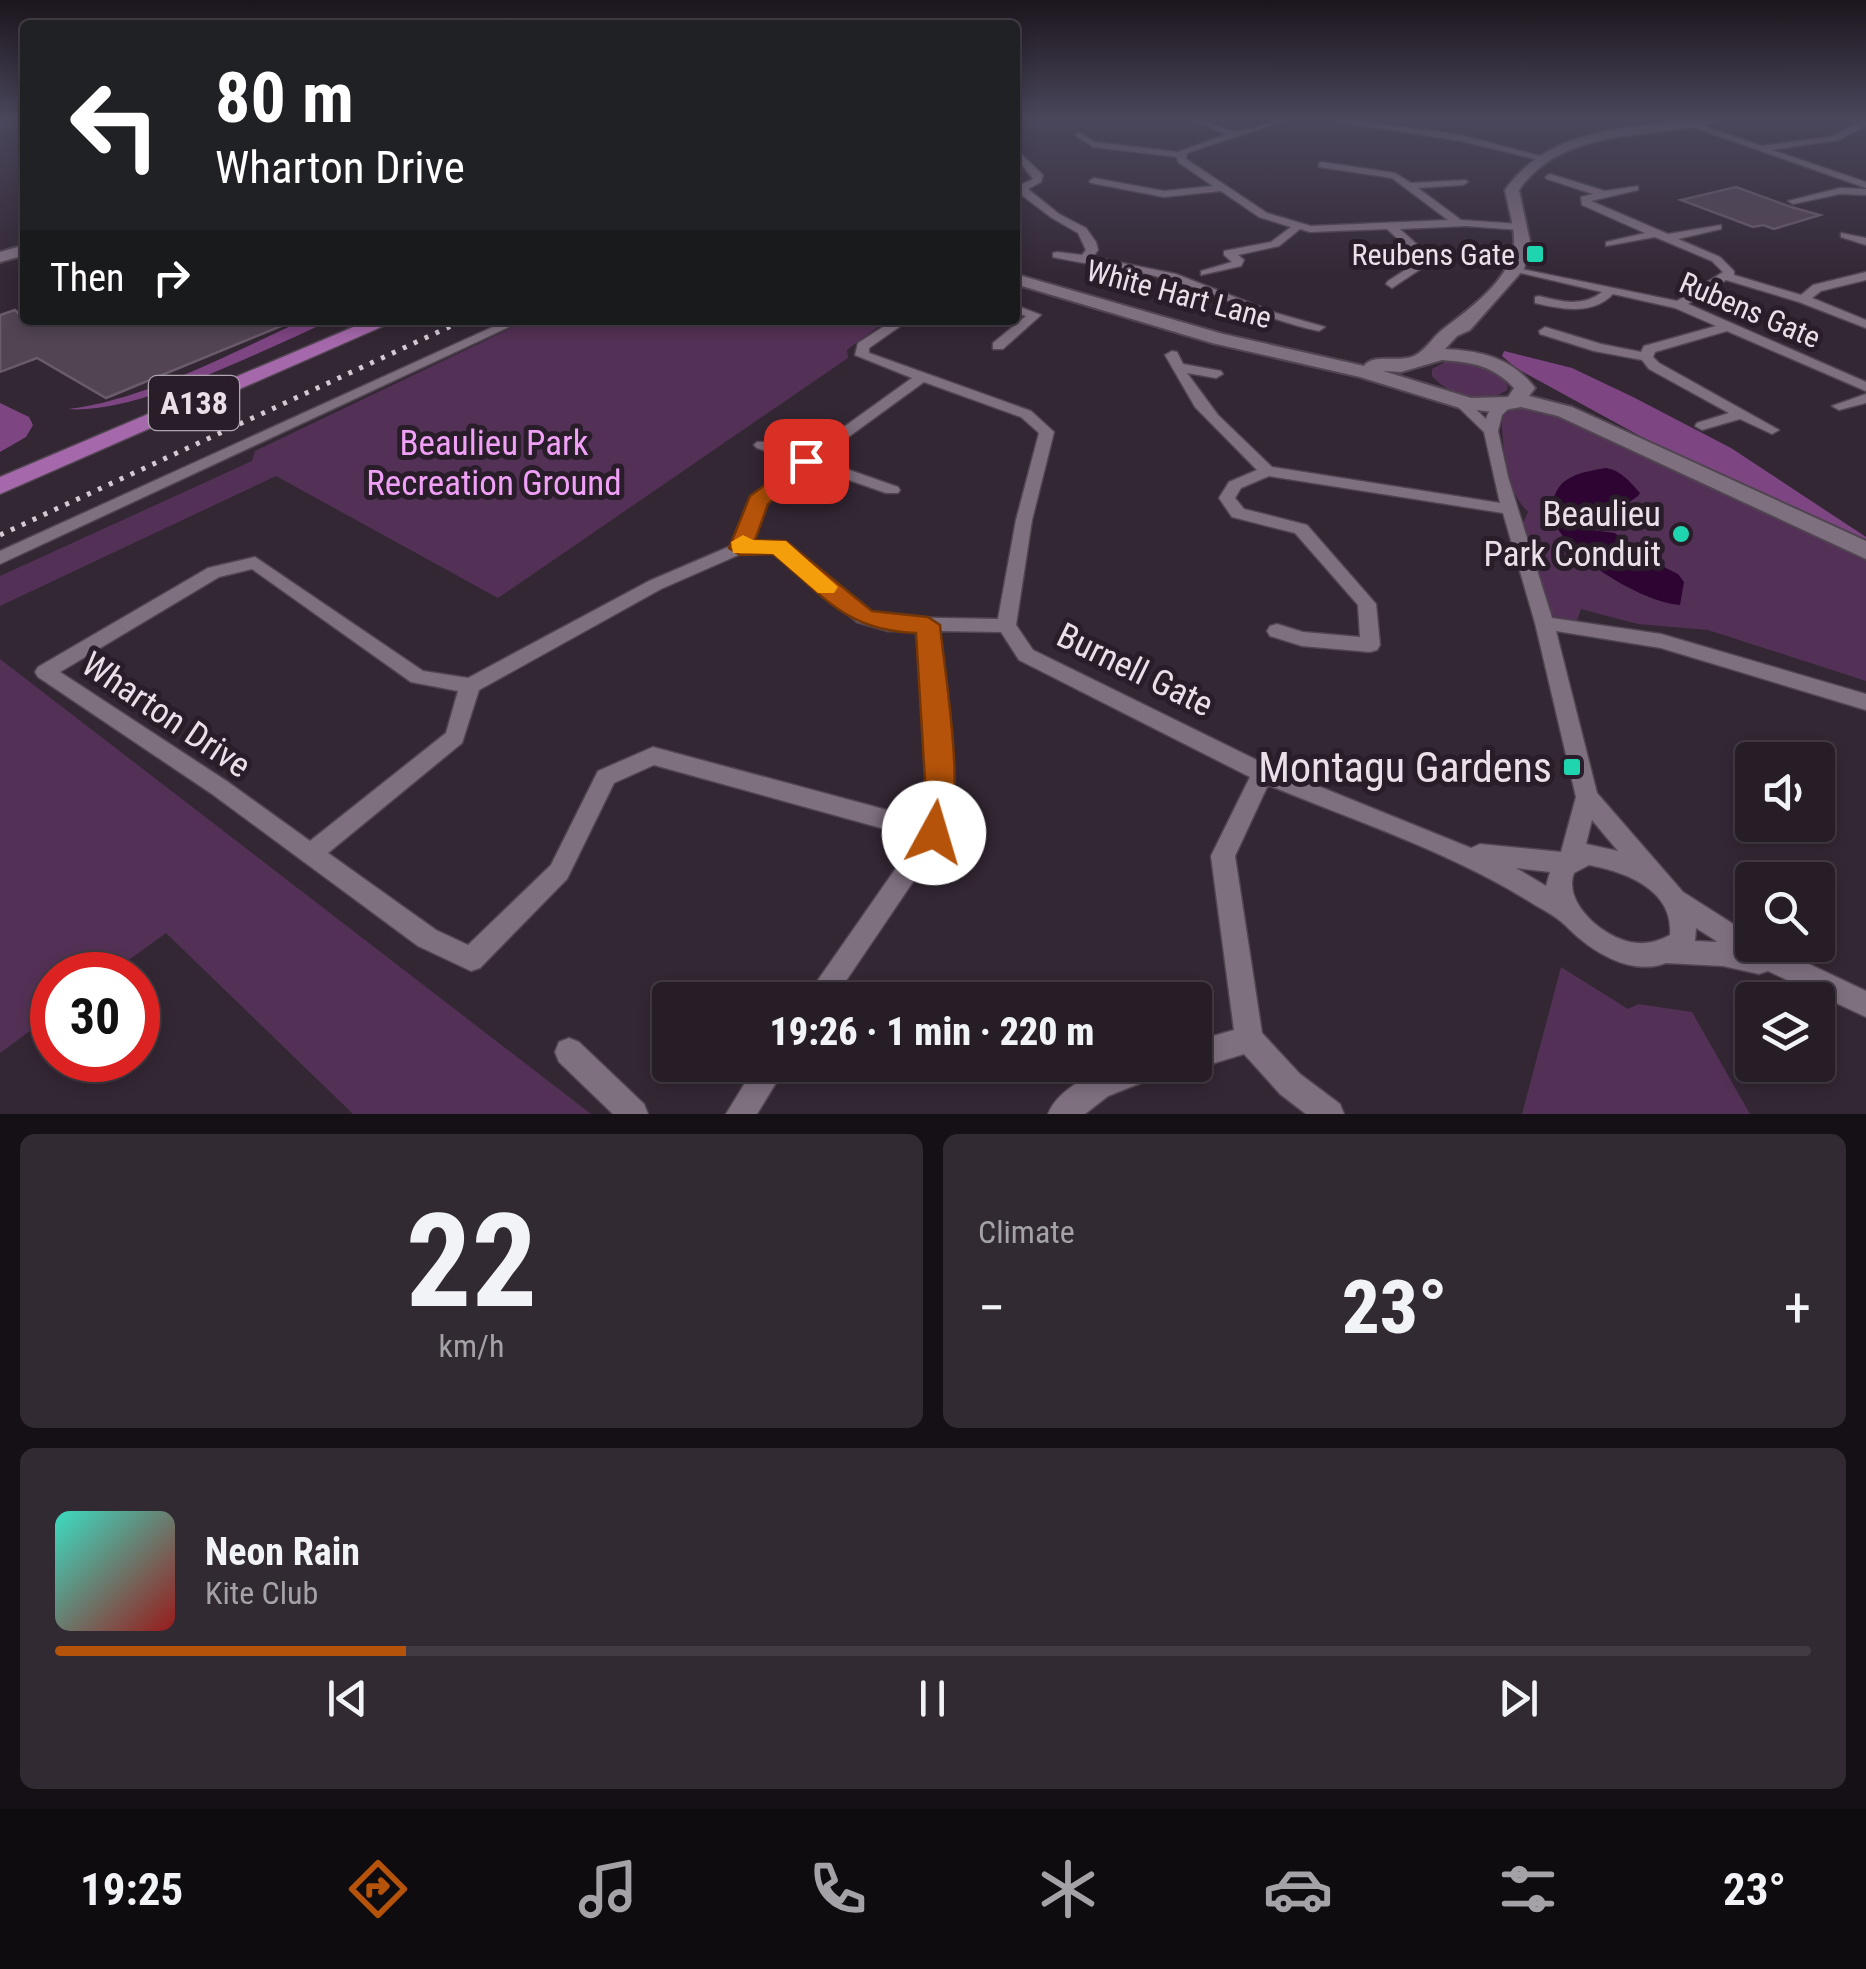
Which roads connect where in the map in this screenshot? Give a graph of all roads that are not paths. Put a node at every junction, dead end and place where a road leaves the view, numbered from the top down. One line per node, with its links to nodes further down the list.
1 (1035, 172): 12 (street)
2 (1199, 172): 13 (street)
3 (1368, 172): 11 (street)
4 (1522, 172): 23 (street)
5 (1834, 172): 7 (street)
6 (1858, 172): 7 (street)
7 (1841, 174): 15 (street)
8 (1550, 177): 17 (street)
9 (1094, 181): 13 (street)
10 (1463, 182): 11 (street)
11 (1410, 186): 19 (street)
12 (1020, 187)
13 (1222, 188): 20 (street)
14 (1634, 188): 17 (street)
15 (1866, 188): 18 (street)
16 (1020, 189): 29 (street)
17 (1604, 194): 25 (street)
18 (1793, 201)
19 (1458, 223): 21 (street); 23 (street)
20 (1296, 226): 21 (street); 32 (street)
21 (1390, 226): 36 (street)
22 (1717, 226): 25 (street)
23 (1520, 227): 30 (street)
24 (1845, 235): 26 (street)
25 (1659, 236): 27 (street); 33 (street)
26 (1866, 242)
27 (1610, 244)
28 (1057, 255): 29 (street)
29 (1086, 259): 49 (street)
30 (1516, 269): 37 (street, Rubens Gate); 47 (street)
31 (1838, 269): 34 (street)
32 (1206, 273)
33 (1724, 276): 38 (street); 40 (street)
34 (1862, 276): 38 (street)
35 (1020, 279): 55 (street, White Hart Lane)
36 (1392, 284)
37 (1611, 289): 39 (street); 40 (street, Rubens Gate)
38 (1803, 299): 42 (street)
39 (1538, 300)
40 (1679, 305): 48 (street, Rubens Gate)
41 (1020, 310): 51 (street)
42 (1866, 324)
43 (336, 325): 71 (main road, A138)
44 (375, 325): 73 (main road, A138)
45 (507, 325): 78 (street)
46 (895, 325): 58 (street, Burnell Gate)
47 (1464, 326): 53 (street); 54 (street)
48 (1726, 327): 52 (street); 59 (street, Rubens Gate)
49 (1319, 328)
50 (1544, 330): 52 (street)
51 (998, 346)
52 (1646, 357): 64 (street)
53 (1486, 360): 54 (street, White Hart Lane); 56 (street)
54 (1421, 361): 55 (street, White Hart Lane); 61 (street)
55 (1328, 363): 61 (street, White Hart Lane)
56 (1511, 371): 62 (street); 69 (street)
57 (1216, 374): 72 (street)
58 (921, 378): 70 (street); 81 (street, Burnell Gate)
59 (1866, 387)
60 (1866, 398): 63 (street)
61 (1451, 399): 62 (street, White Hart Lane); 67 (street)
62 (1511, 403): 67 (street); 69 (street)
63 (1838, 406)
64 (1740, 414): 65 (street); 66 (street)
65 (1702, 426)
66 (1772, 430)
67 (1491, 431): 75 (street)
68 (762, 445): 70 (street)
69 (1651, 448): 77 (street)
70 (806, 461): 74 (street); 76 (street)
71 (0, 465)
72 (1267, 471): 75 (street); 82 (street)
73 (0, 486)
74 (892, 490)
75 (1508, 509): 79 (street)
76 (740, 548): 80 (street); 83 (street)
77 (1866, 551)
78 (0, 558)
79 (1544, 623): 84 (street); 86 (street)
80 (928, 625): 81 (street); 87 (street)
81 (1006, 626): 85 (street, Burnell Gate)
82 (1276, 631)
83 (470, 686): 89 (street); 89 (street, Wharton Drive)
84 (1866, 702)
85 (1263, 773): 88 (street, Burnell Gate); 97 (street)
86 (1587, 797): 90 (street); 91 (street)
87 (934, 833): 89 (street); 95 (street)
88 (1445, 846): 90 (street, Burnell Gate); 92 (street, Burnell Gate)
89 (310, 854)
90 (1568, 860): 91 (street); 92 (street)
91 (1665, 889): 93 (street); 94 (street)
92 (1570, 913): 93 (street)
93 (1671, 953): 94 (street)
94 (1777, 966): 96 (street)
95 (830, 982)
96 (1866, 1004)
97 (1250, 1039): 98 (street); 105 (street)
98 (1212, 1050)
99 (569, 1052): 102 (street)
100 (762, 1082): 103 (street)
101 (1108, 1082): 104 (street)
102 (634, 1114)
103 (740, 1114)
104 (1062, 1114)
105 (1330, 1114)

